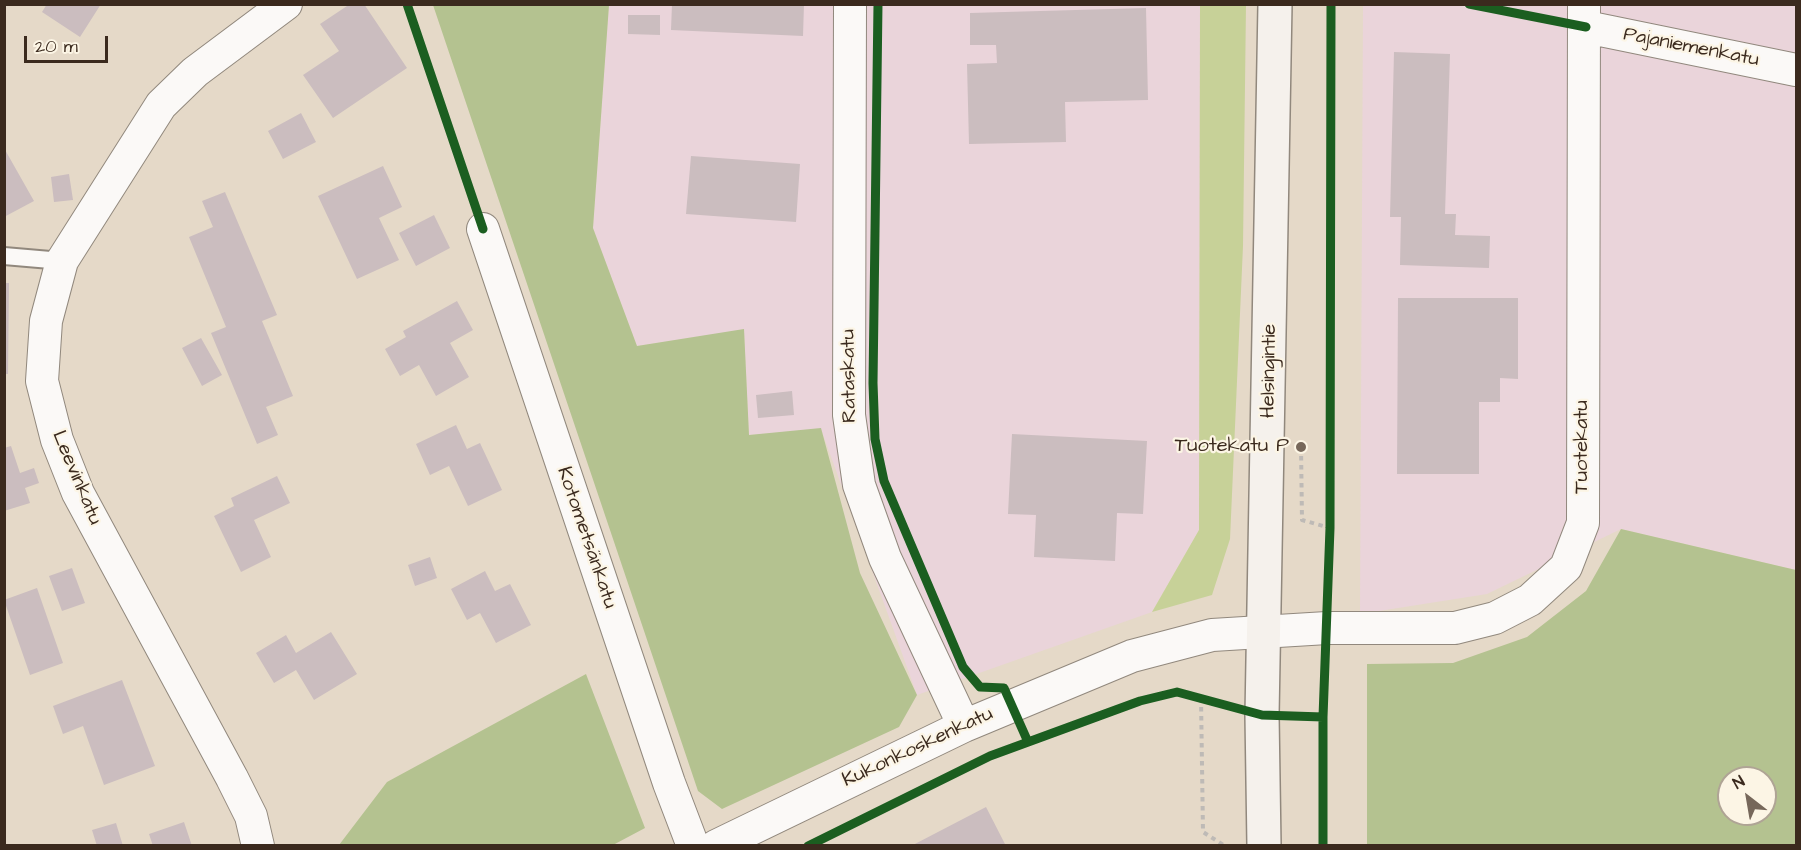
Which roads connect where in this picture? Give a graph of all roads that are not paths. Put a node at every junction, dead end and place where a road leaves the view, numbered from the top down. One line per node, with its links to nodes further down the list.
1 (285, 4): 8 (street, Leevinkatu)
2 (850, 4): 10 (street, Rataskatu)
3 (1275, 4): 9 (main road, Helsingintie)
4 (1585, 16): 5 (street, Pajaniemenkatu); 9 (street, Tuotekatu)
5 (1797, 70)
6 (483, 229): 12 (street, Kotometsänkatu)
7 (4, 256): 8 (lane)
8 (62, 261): 11 (street, Leevinkatu)
9 (1264, 631): 10 (street, Kukonkoskenkatu); 14 (main road, Helsingintie)
10 (964, 726): 13 (street, Kukonkoskenkatu)
11 (258, 846)
12 (693, 846)
13 (716, 846)
14 (1264, 846)

